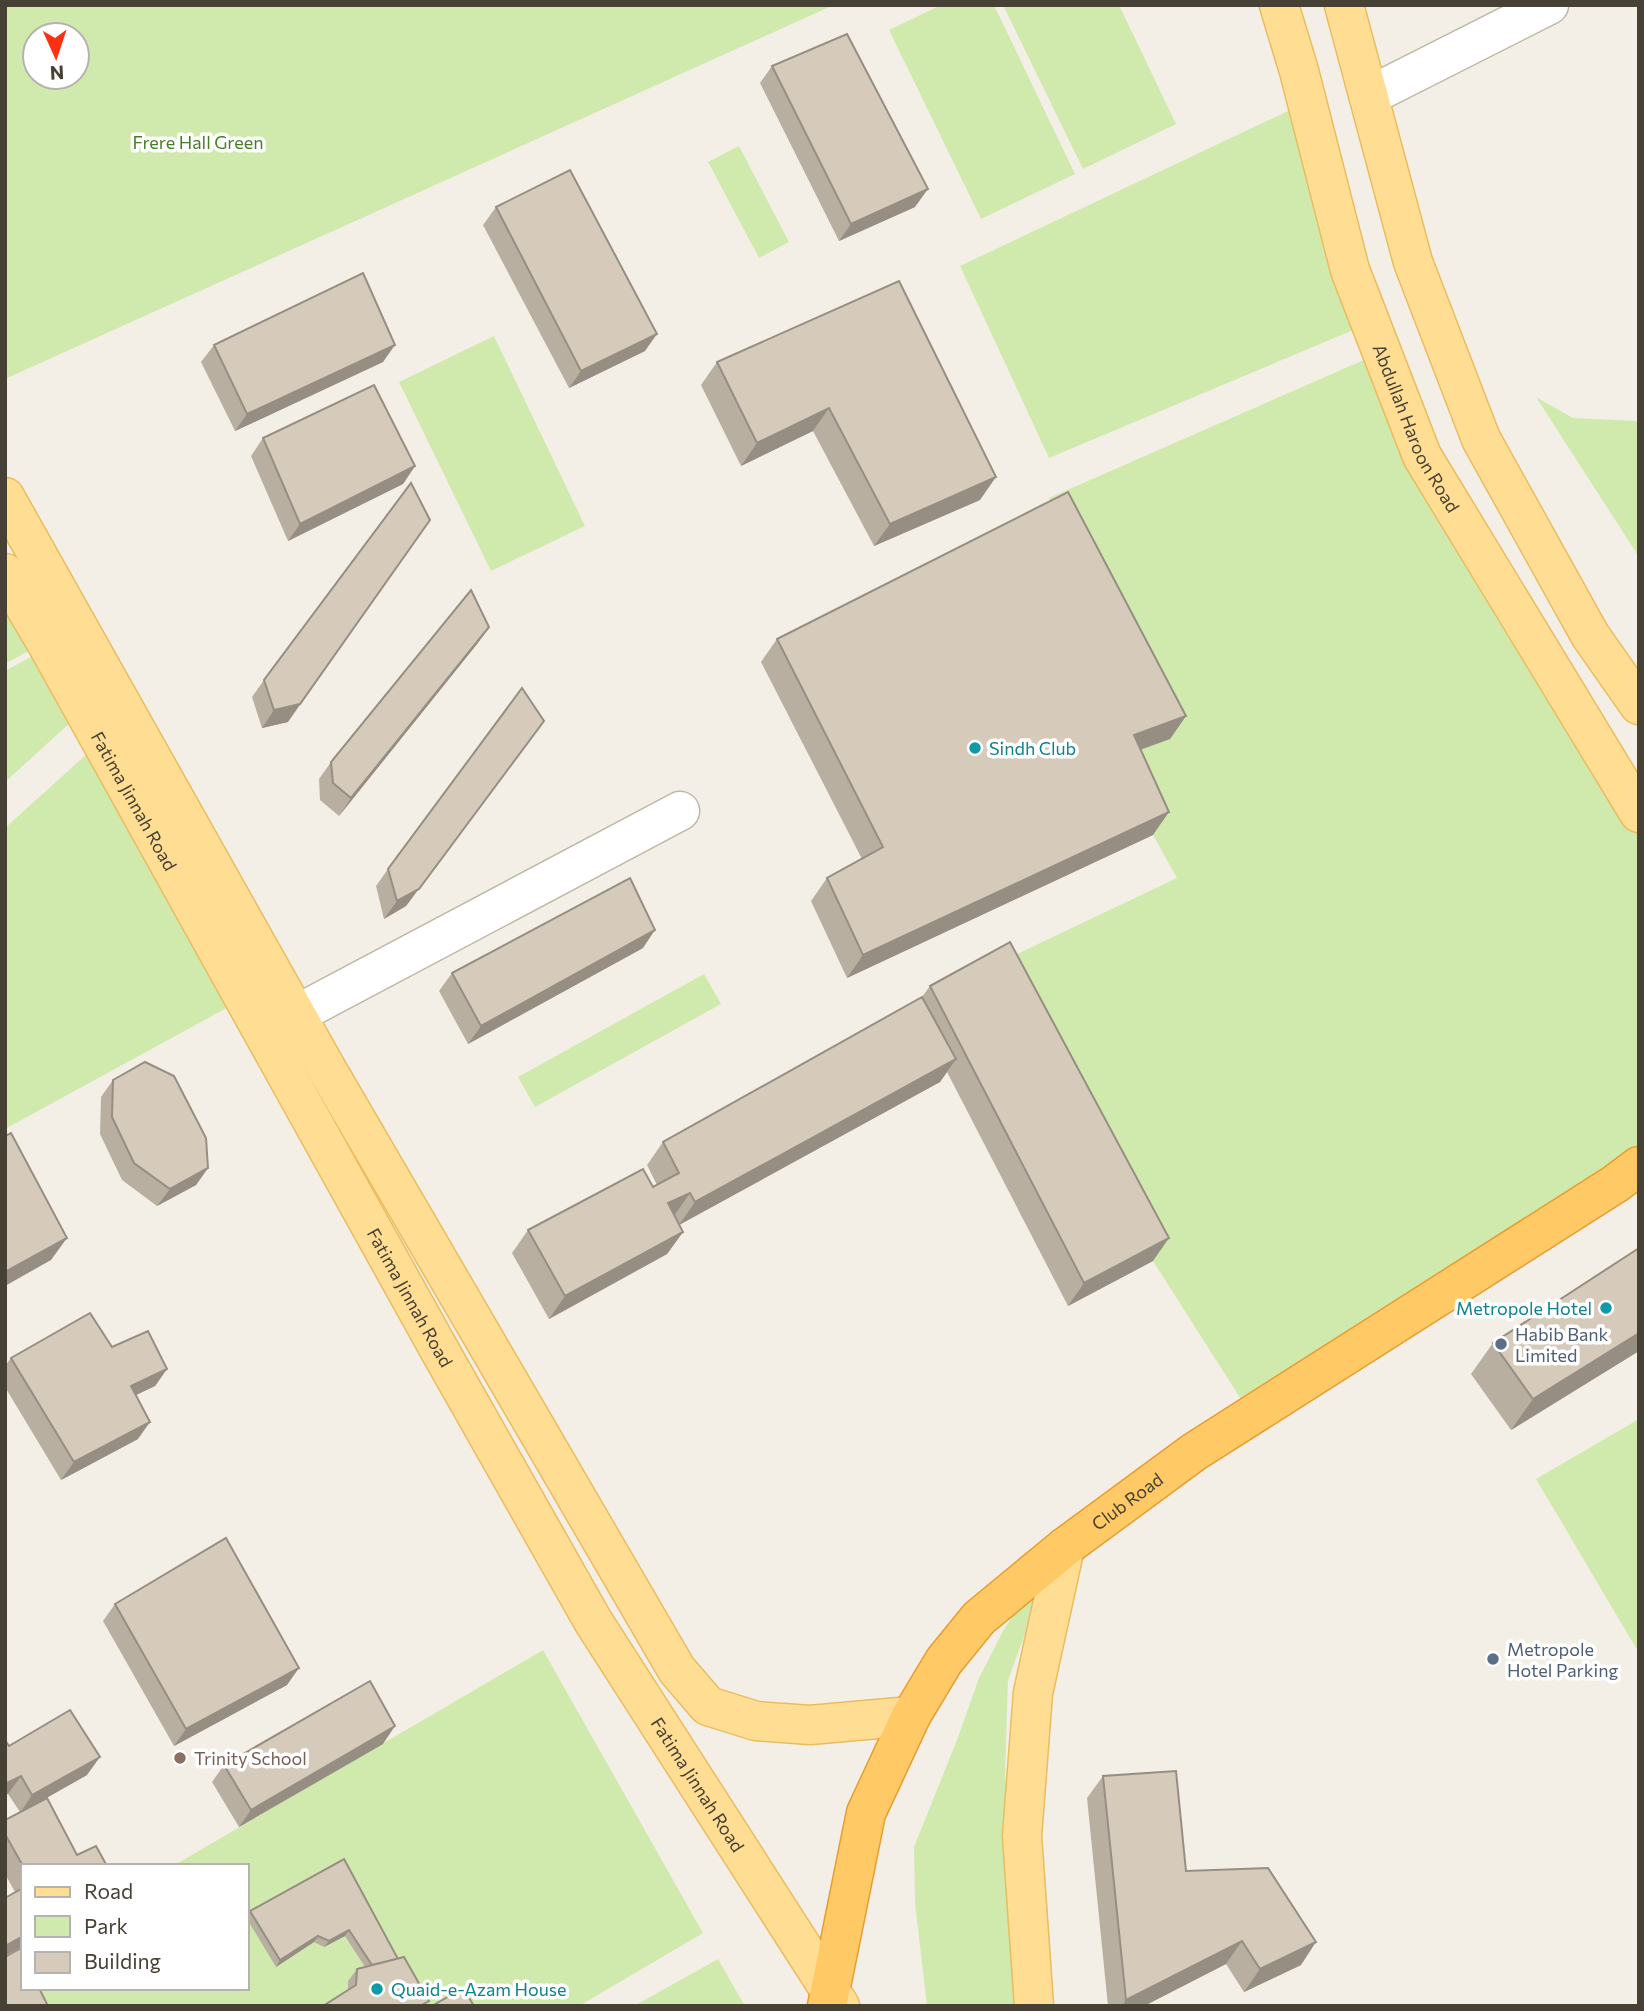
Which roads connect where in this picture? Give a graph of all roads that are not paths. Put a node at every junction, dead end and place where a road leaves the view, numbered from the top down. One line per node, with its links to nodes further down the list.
1 (1279, 5): 8 (main road, Abdullah Haroon Road)
2 (1344, 5): 4 (main road)
3 (1549, 5): 4 (street)
4 (1369, 96): 7 (main road)
5 (5, 498): 12 (main road, Fatima Jinnah Road)
6 (5, 573): 13 (main road, Fatima Jinnah Road)
7 (1606, 657): 8 (main road); 9 (main road)
8 (1560, 684): 11 (main road, Abdullah Haroon Road)
9 (1639, 705)
10 (680, 811): 12 (street)
11 (1639, 813)
12 (296, 1014): 13 (street); 16 (main road, Fatima Jinnah Road)
13 (262, 1033): 17 (main road, Fatima Jinnah Road)
14 (1639, 1166): 15 (highway, Club Road)
15 (1065, 1547): 16 (highway, Club Road); 18 (main road)
16 (911, 1716): 17 (highway, Club Road)
17 (833, 2000)
18 (1034, 2006)

